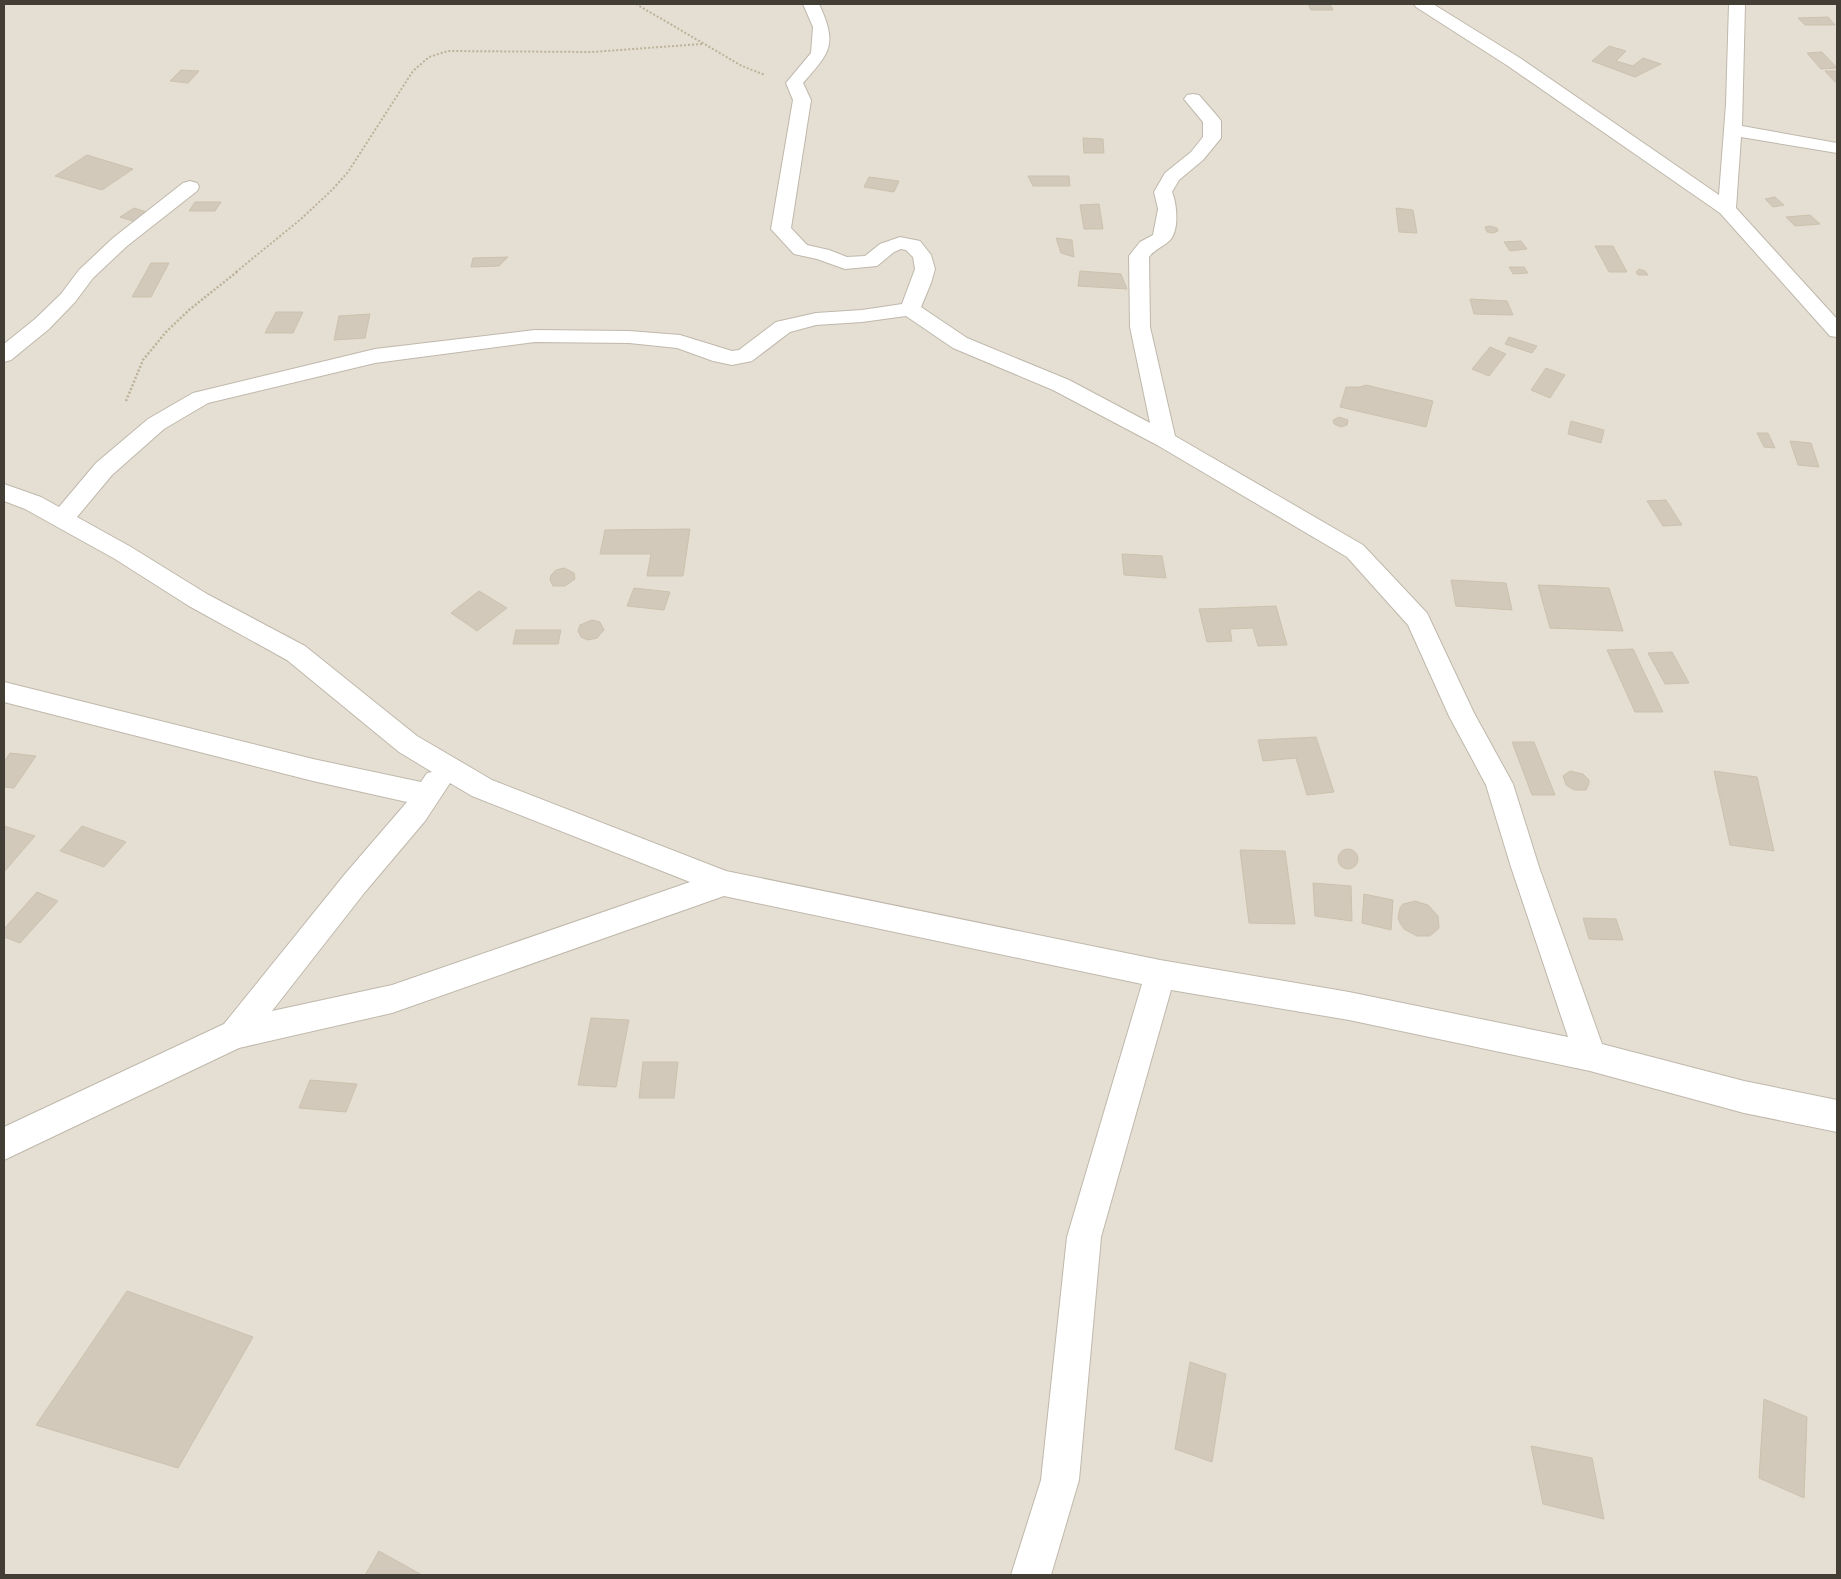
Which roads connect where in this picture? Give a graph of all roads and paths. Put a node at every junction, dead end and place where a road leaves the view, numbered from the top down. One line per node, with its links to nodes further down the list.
1 (636, 4): 5 (path)
2 (811, 4): 6 (street)
3 (1422, 4): 11 (street)
4 (1737, 4): 8 (street)
5 (702, 44): 6 (path); 16 (path)
6 (794, 83): 12 (street)
7 (1193, 99): 15 (street)
8 (1733, 130): 9 (street); 11 (street)
9 (1837, 148)
10 (190, 187): 14 (street)
11 (1727, 209): 13 (street)
12 (910, 309): 15 (street); 16 (street)
13 (1837, 331)
14 (4, 356)
15 (1165, 440): 25 (street)
16 (122, 454): 18 (street)
17 (4, 492): 18 (street)
18 (62, 519): 20 (street)
19 (4, 692): 21 (street)
20 (446, 767): 21 (street); 22 (street)
21 (427, 795): 24 (street)
22 (724, 882): 23 (street); 24 (street)
23 (1160, 974): 25 (street); 28 (street)
24 (235, 1034): 27 (street)
25 (1590, 1056): 26 (street)
26 (1837, 1116)
27 (4, 1144)
28 (1031, 1575)

